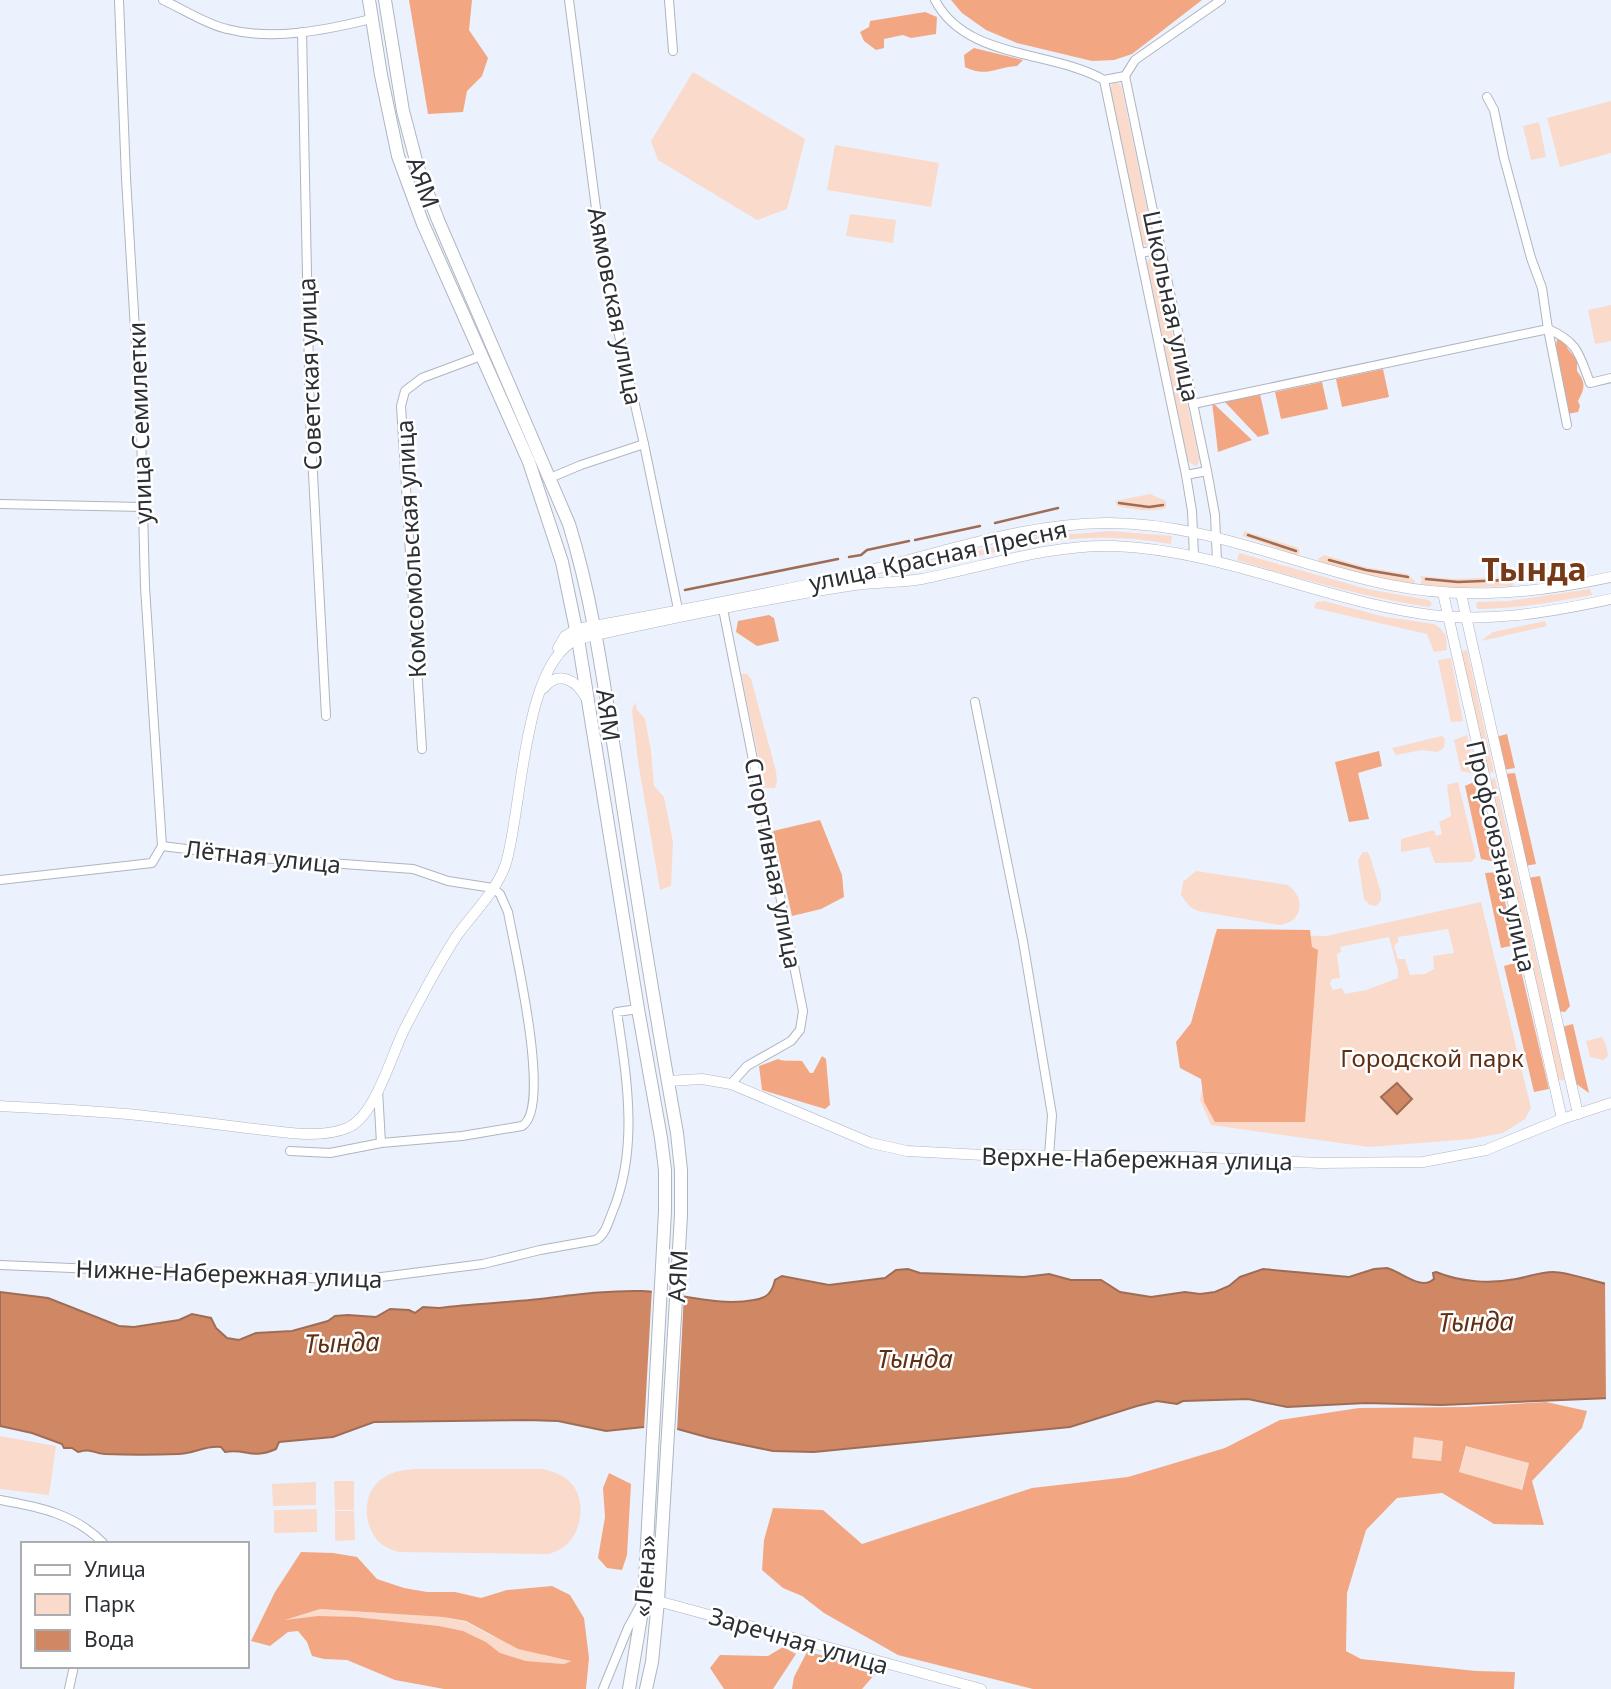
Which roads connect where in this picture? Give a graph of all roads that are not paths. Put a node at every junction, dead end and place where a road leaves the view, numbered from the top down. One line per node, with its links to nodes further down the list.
1 (119, 0): 27 (street, улица Семилетки)
2 (163, 0): 10 (street)
3 (369, 0): 9 (highway, АЯМ)
4 (385, 0): 25 (highway, АЯМ)
5 (569, 0): 22 (street, Аямовская улица)
6 (669, 0): 11 (street)
7 (935, 0): 13 (street)
8 (1220, 0): 12 (street)
9 (371, 19): 10 (street); 18 (highway, АЯМ)
10 (302, 32): 47 (street, Советская улица)
11 (673, 51)
12 (1125, 76): 13 (street); 15 (street, Школьная улица)
13 (1104, 80): 16 (street, Школьная улица)
14 (1487, 97): 17 (street)
15 (1160, 249): 16 (street); 20 (street, Школьная улица)
16 (1141, 253): 24 (street, Школьная улица)
17 (1548, 329): 19 (street); 20 (street); 21 (street)
18 (481, 356): 42 (highway, АЯМ); 48 (street, Комсомольская улица)
19 (1611, 378)
20 (1193, 404): 23 (street, Школьная улица)
21 (1567, 425)
22 (644, 444): 25 (street); 36 (street, Аямовская улица)
23 (1207, 471): 24 (street); 29 (street, Школьная улица)
24 (1186, 475): 28 (street, Школьная улица)
25 (550, 478): 40 (highway, АЯМ)
26 (0, 504): 27 (street)
27 (143, 507): 49 (street, улица Семилетки)
28 (1193, 532): 29 (street, улица Красная Пресня); 30 (street, Школьная улица); 36 (street, улица Красная Пресня)
29 (1217, 537): 31 (street, Школьная улица); 33 (street, улица Красная Пресня)
30 (1194, 556): 31 (street, улица Красная Пресня); 37 (street, улица Красная Пресня)
31 (1217, 561): 38 (street, улица Красная Пресня)
32 (1611, 578): 34 (street, улица Красная Пресня)
33 (1443, 593): 34 (street, улица Красная Пресня); 38 (street, Профсоюзная улица)
34 (1461, 594): 39 (street, Профсоюзная улица)
35 (1611, 599): 39 (street, улица Красная Пресня)
36 (678, 609): 40 (street, улица Красная Пресня)
37 (723, 609): 40 (street, улица Красная Пресня); 54 (street, Спортивная улица)
38 (1448, 617): 39 (street, улица Красная Пресня); 43 (street, Профсоюзная улица)
39 (1467, 617): 41 (street, Профсоюзная улица)
40 (596, 630): 42 (street); 53 (highway, АЯМ)
41 (1470, 631): 43 (street); 55 (street, Профсоюзная улица)
42 (577, 634): 44 (street); 46 (highway, АЯМ)
43 (1452, 634): 57 (street, Профсоюзная улица)
44 (539, 697): 46 (street); 51 (street)
45 (975, 702): 64 (street)
46 (589, 703): 52 (highway, АЯМ)
47 (326, 716)
48 (422, 749)
49 (162, 846): 50 (street, Лётная улица); 51 (street, Лётная улица)
50 (0, 880)
51 (493, 888): 56 (street); 62 (street)
52 (638, 1009): 65 (street, Нижне-Набережная улица); 66 (highway, АЯМ)
53 (667, 1081): 54 (street, Верхне-Набережная улица); 67 (highway, АЯМ)
54 (731, 1084): 64 (street, Верхне-Набережная улица)
55 (1571, 1086): 57 (street); 60 (street, Профсоюзная улица)
56 (378, 1088): 59 (street); 62 (street)
57 (1555, 1089): 61 (street, Профсоюзная улица)
58 (1611, 1103): 60 (street, Верхне-Набережная улица)
59 (0, 1106)
60 (1578, 1114): 61 (street, Верхне-Набережная улица)
61 (1562, 1119): 64 (street, Верхне-Набережная улица)
62 (381, 1143): 63 (street)
63 (290, 1151)
64 (1049, 1156)
65 (0, 1265)
66 (651, 1462): 70 (highway, «Лена»)
67 (667, 1463): 71 (highway, «Лена»)
68 (0, 1500): 69 (street)
69 (102, 1542)
70 (644, 1599): 71 (street, Заречная улица); 74 (street); 75 (highway, «Лена»)
71 (658, 1601): 76 (highway, «Лена»); 77 (street, Заречная улица)
72 (74, 1668): 73 (street)
73 (69, 1689)
74 (603, 1689)
75 (629, 1689)
76 (646, 1689)
77 (981, 1689)

